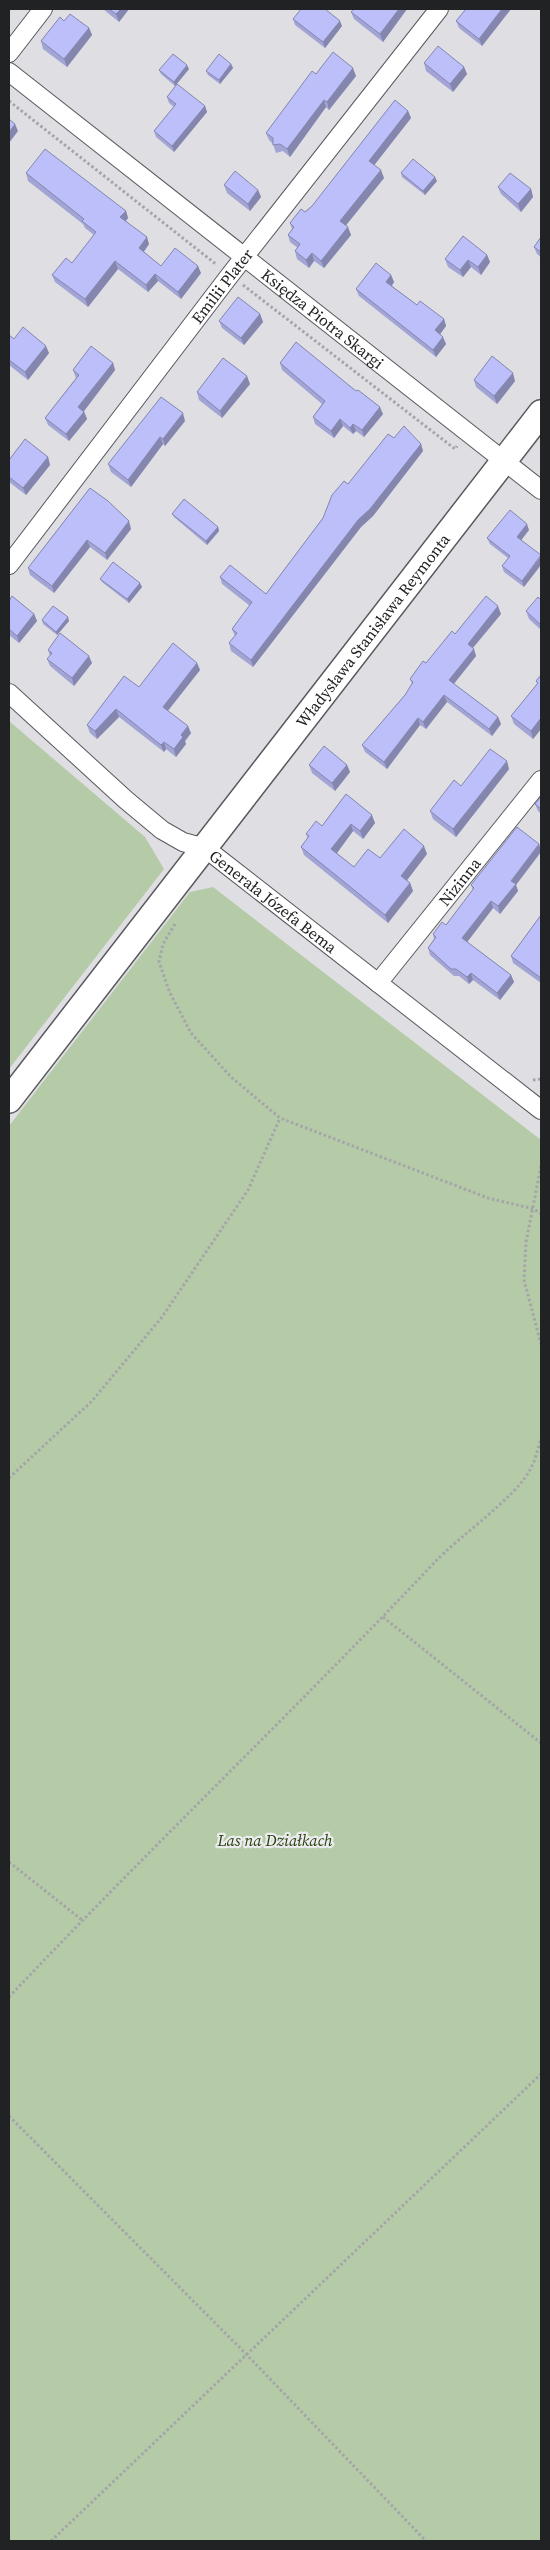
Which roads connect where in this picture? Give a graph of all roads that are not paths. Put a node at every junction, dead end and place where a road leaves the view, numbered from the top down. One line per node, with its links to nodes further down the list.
1 (43, 9): 3 (street)
2 (439, 9): 5 (street, Emilii Plater)
3 (9, 53)
4 (9, 72): 5 (street, Księdza Piotra Skargi)
5 (244, 258): 7 (street, Księdza Piotra Skargi); 9 (street, Emilii Plater)
6 (541, 413): 7 (main road, Władysława Stanisława Reymonta)
7 (503, 460): 8 (street, Księdza Piotra Skargi); 12 (main road, Władysława Stanisława Reymonta)
8 (541, 490)
9 (9, 566)
10 (9, 693): 12 (street, Generała Józefa Bema)
11 (541, 780): 13 (street, Nizinna)
12 (204, 848): 13 (street, Generała Józefa Bema); 14 (main road, Władysława Stanisława Reymonta)
13 (378, 984): 15 (street, Generała Józefa Bema)
14 (9, 1100)
15 (541, 1109)

